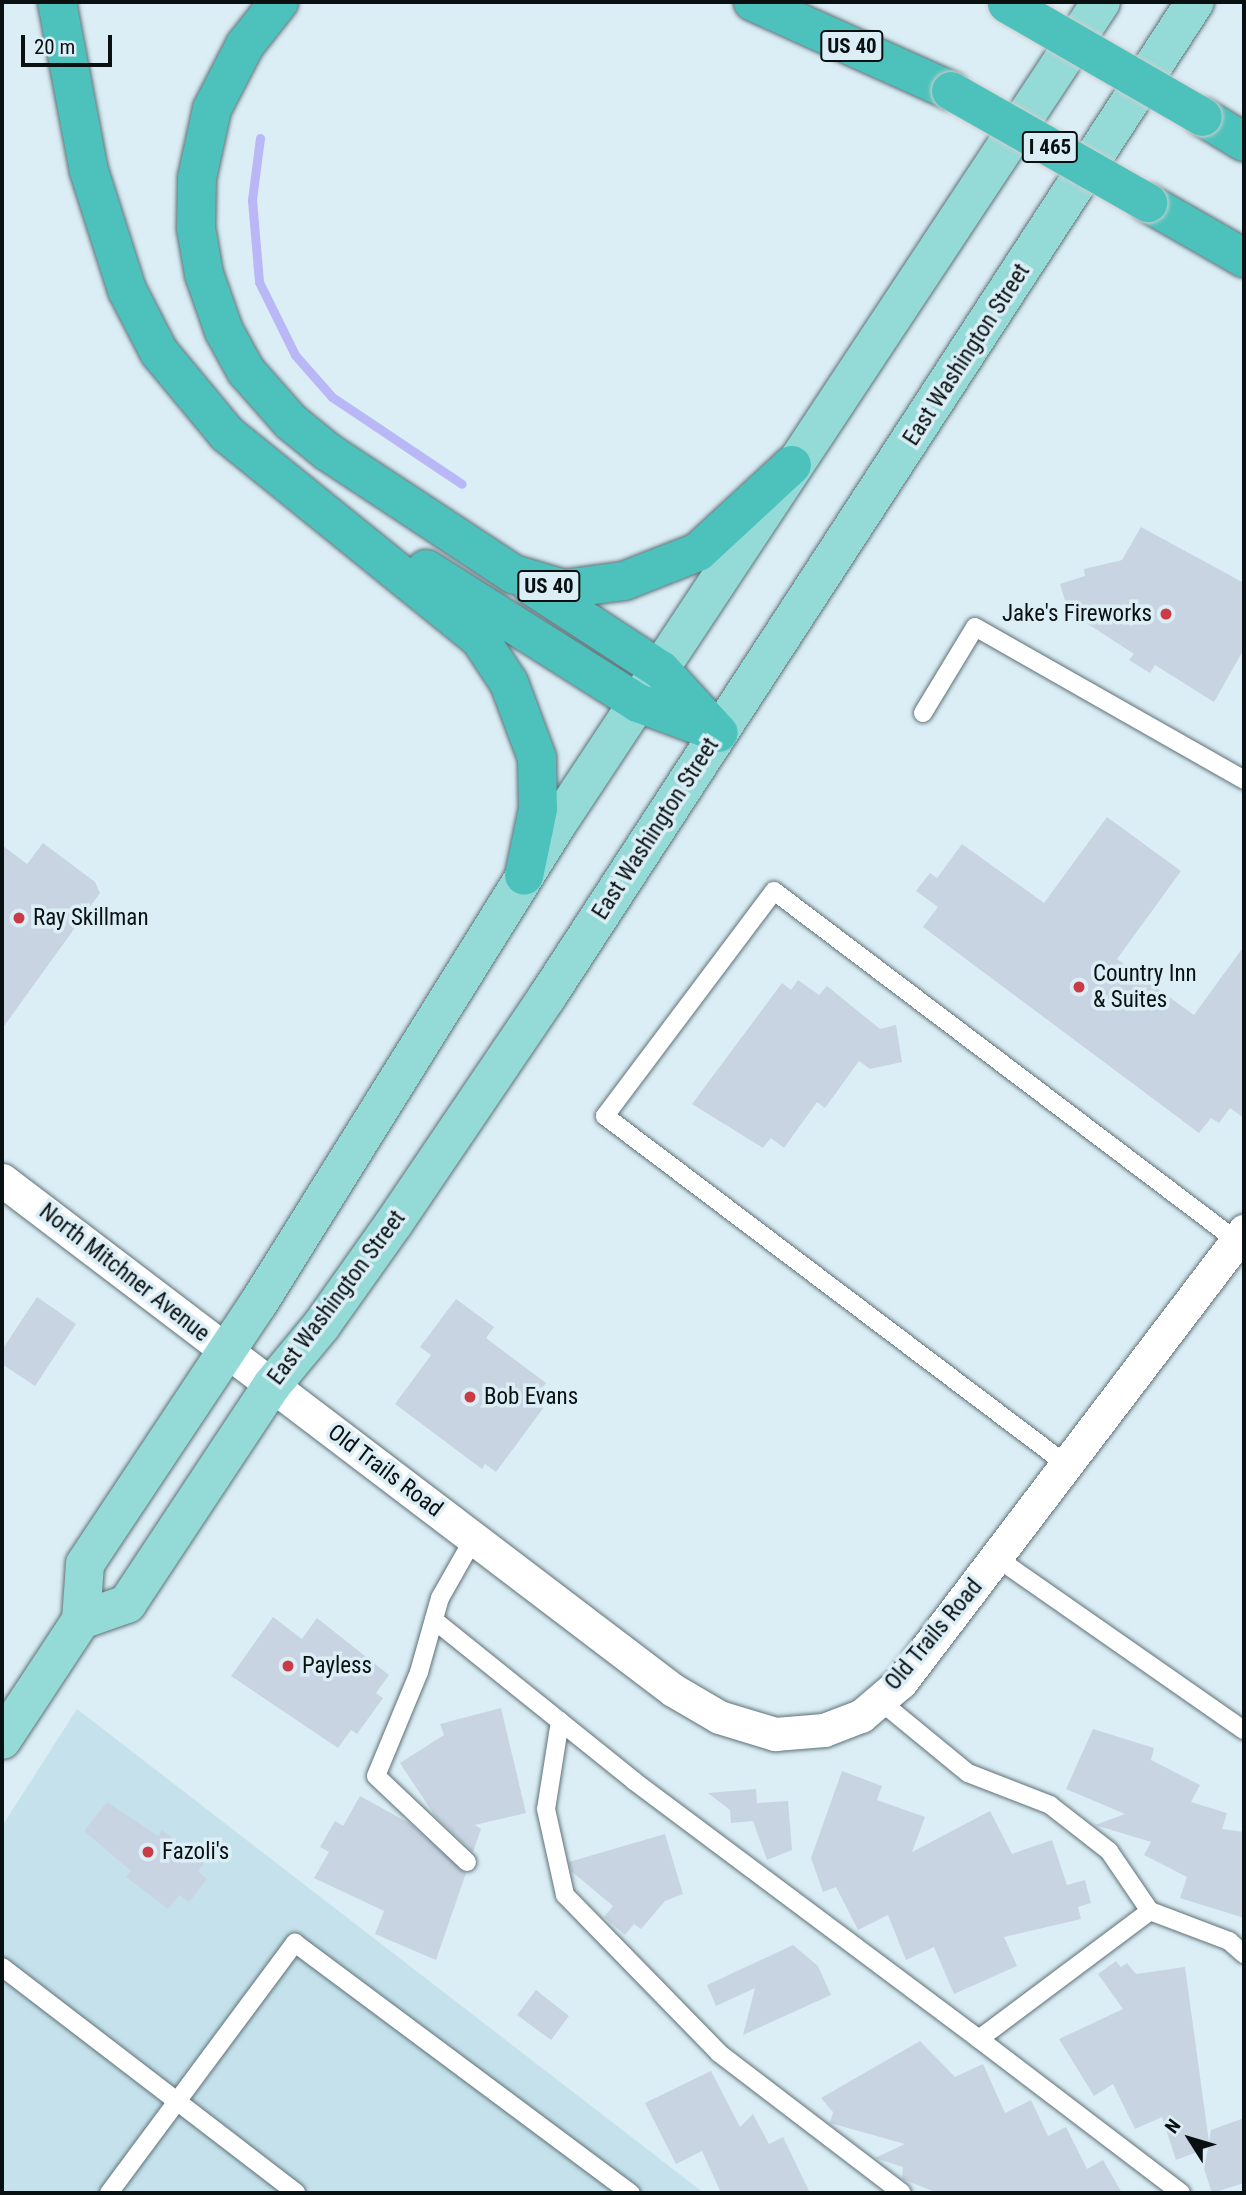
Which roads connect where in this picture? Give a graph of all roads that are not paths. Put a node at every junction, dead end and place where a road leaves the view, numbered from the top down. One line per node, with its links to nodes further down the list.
1 (57, 2): 12 (highway)
2 (279, 2): 13 (highway, US 40)
3 (752, 2): 8 (highway, US 40)
4 (805, 2): 8 (highway, I 465)
5 (1101, 2): 11 (main road, East Washington Street / US 40)
6 (1195, 2): 17 (main road, East Washington Street)
7 (1005, 3): 9 (highway, bridge)
8 (951, 91): 10 (highway, I 465, bridge)
9 (1244, 142)
10 (1244, 258)
11 (792, 465): 13 (highway, US 40); 14 (main road, East Washington Street)
12 (314, 500): 15 (highway); 19 (highway)
13 (513, 574): 14 (highway)
14 (661, 670): 15 (main road, East Washington Street); 17 (highway)
15 (638, 703): 17 (highway); 19 (main road, East Washington Street)
16 (923, 713): 18 (lane)
17 (719, 733): 22 (main road, East Washington Street)
18 (1244, 780)
19 (524, 876): 22 (main road, East Washington Street)
20 (2, 1180): 22 (street, North Mitchner Avenue)
21 (1240, 1236): 23 (street, Old Trails Road); 23 (lane)
22 (248, 1368): 24 (street, Old Trails Road); 26 (main road, East Washington Street); 26 (main road, East Washington Street)
23 (1067, 1465): 25 (street, Old Trails Road)
24 (474, 1538): 27 (lane); 28 (street, Old Trails Road)
25 (997, 1558): 28 (street, Old Trails Road); 30 (lane)
26 (81, 1620): 31 (main road, East Washington Street)
27 (434, 1620): 29 (lane); 32 (lane)
28 (879, 1700): 33 (lane)
29 (560, 1721): 36 (lane); 43 (lane)
30 (1244, 1730)
31 (2, 1740)
32 (467, 1862)
33 (1150, 1911): 34 (lane); 36 (lane)
34 (1244, 1954)
35 (2, 1967): 37 (lane)
36 (979, 2039): 44 (lane)
37 (176, 2102): 38 (lane); 39 (lane); 40 (lane)
38 (610, 2178): 41 (lane); 42 (lane)
39 (108, 2193)
40 (296, 2193)
41 (598, 2193)
42 (631, 2193)
43 (902, 2193)
44 (1181, 2193)

